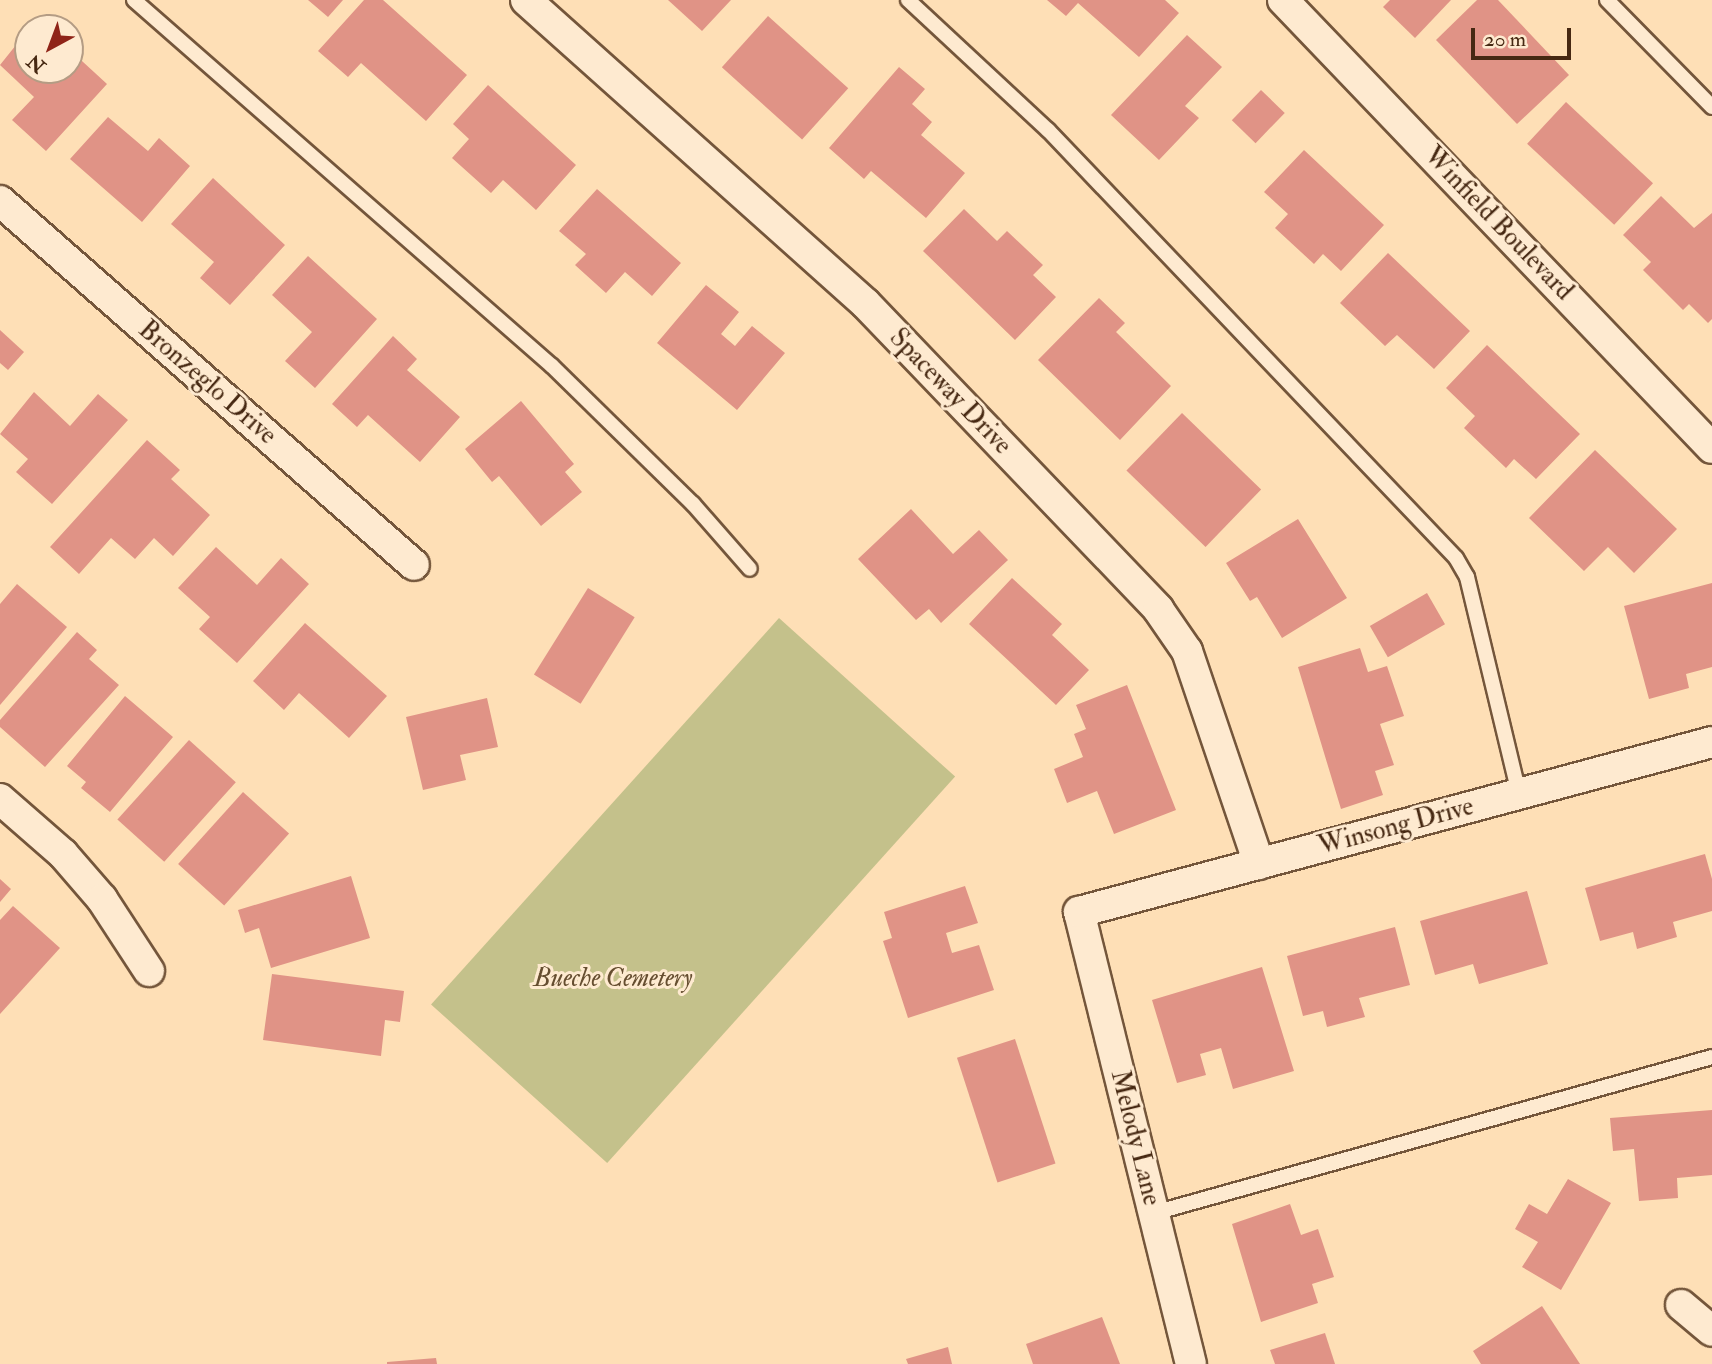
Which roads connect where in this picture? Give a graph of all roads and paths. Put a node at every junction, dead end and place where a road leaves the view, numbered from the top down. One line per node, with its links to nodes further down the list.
1 (134, 0): 10 (lane)
2 (526, 0): 14 (street, Spaceway Drive)
3 (908, 0): 12 (lane)
4 (1283, 0): 8 (street, Winfield Boulevard)
5 (1606, 0): 6 (lane)
6 (1712, 107)
7 (0, 201): 9 (street, Bronzeglo Drive)
8 (1712, 448)
9 (414, 565)
10 (750, 569)
11 (1712, 742): 12 (street, Winsong Drive)
12 (1519, 794): 14 (street, Winsong Drive)
13 (0, 799): 16 (street)
14 (1259, 864): 15 (street, Winsong Drive)
15 (1079, 912): 18 (street, Melody Lane)
16 (149, 971)
17 (1712, 1057): 18 (lane)
18 (1154, 1213): 21 (street, Melody Lane)
19 (1681, 1305): 20 (street)
20 (1712, 1331)
21 (1191, 1364)

